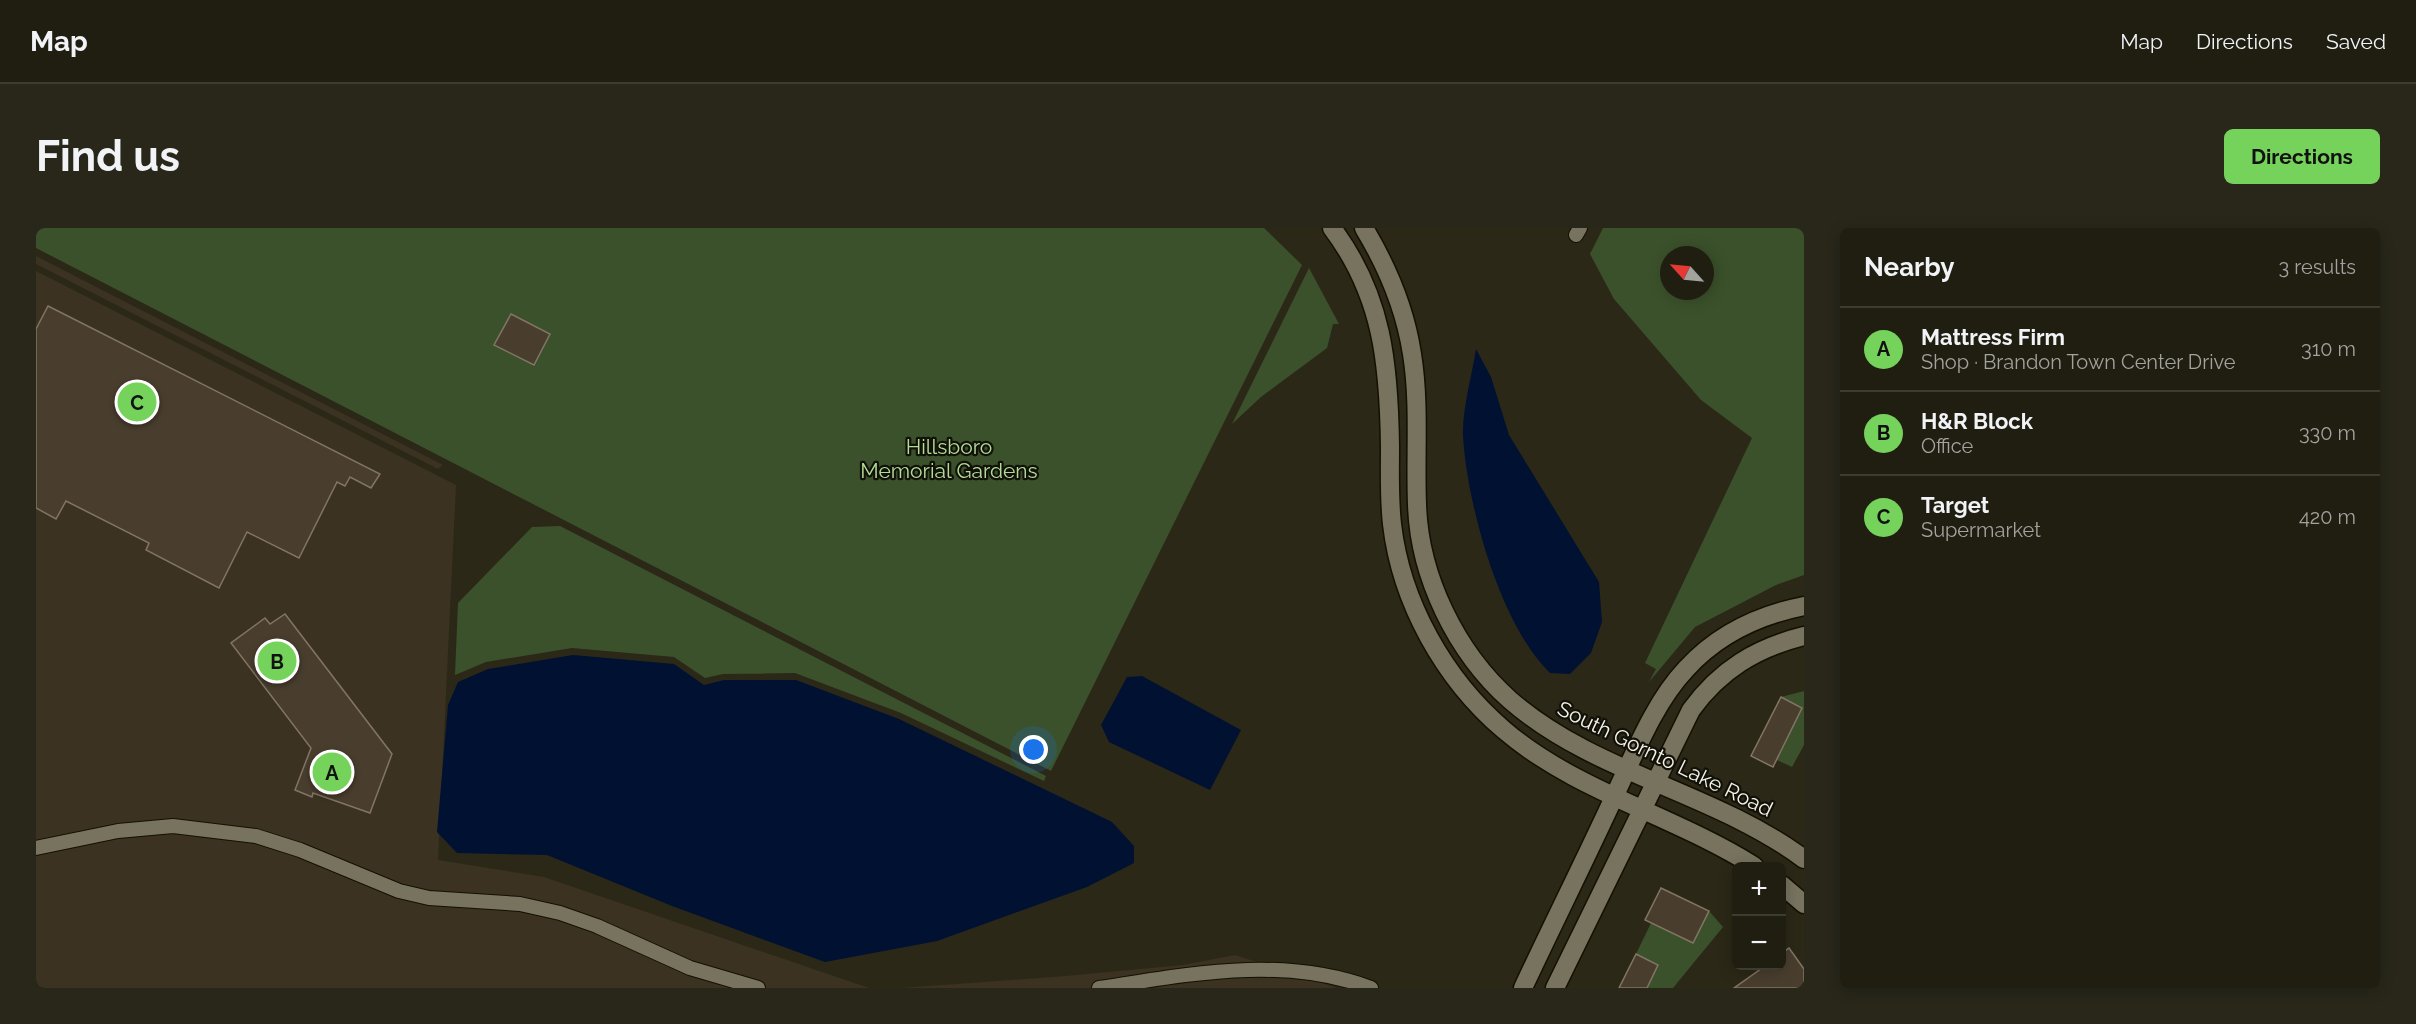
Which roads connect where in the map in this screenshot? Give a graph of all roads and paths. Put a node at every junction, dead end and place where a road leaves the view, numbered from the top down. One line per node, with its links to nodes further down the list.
1 (1332, 228): 7 (street)
2 (1364, 228): 5 (street, South Gornto Lake Road)
3 (1804, 606): 5 (street)
4 (1804, 636): 6 (street)
5 (1627, 769): 6 (street, South Gornto Lake Road); 7 (street)
6 (1655, 782): 8 (street); 12 (street, South Gornto Lake Road)
7 (1615, 796): 8 (street); 19 (street)
8 (1642, 810): 13 (street); 20 (street)
9 (56, 845): 10 (street); 11 (street); 16 (street)
10 (36, 848)
11 (36, 856)
12 (1804, 859)
13 (1744, 862)
14 (1786, 888): 15 (street)
15 (1804, 904)
16 (758, 988)
17 (1099, 988): 18 (street)
18 (1371, 988)
19 (1522, 988)
20 (1555, 988)

